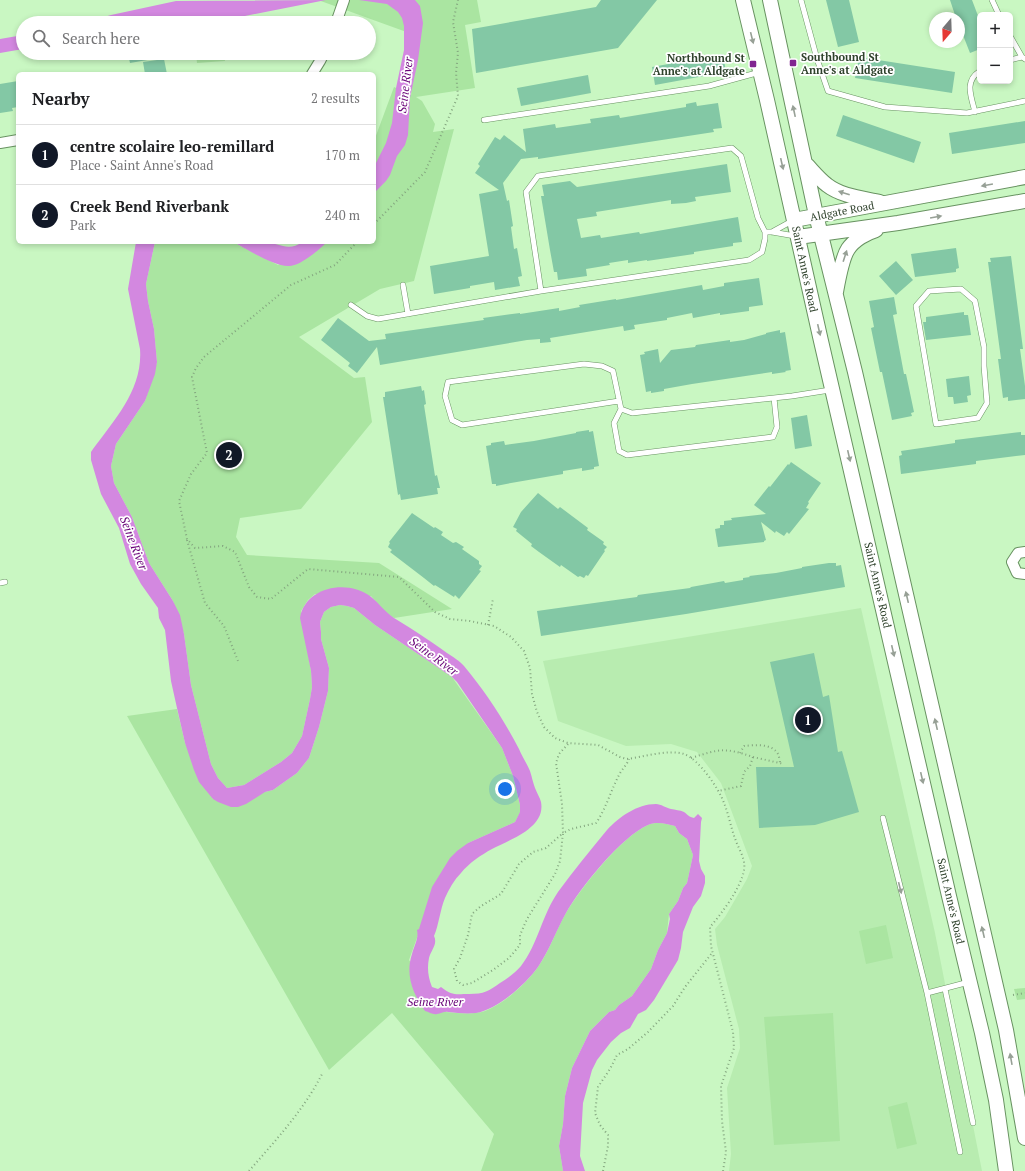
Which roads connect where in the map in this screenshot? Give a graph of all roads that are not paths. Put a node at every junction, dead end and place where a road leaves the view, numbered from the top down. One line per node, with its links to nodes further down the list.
1 (344, 0): 7 (street)
2 (743, 0): 13 (main road, Saint Anne's Road, one-way to 13)
3 (770, 0): 20 (main road, Saint Anne's Road, one-way to 3)
4 (801, 0): 16 (lane)
5 (992, 0): 6 (lane)
6 (998, 12)
7 (338, 16)
8 (1013, 41): 9 (lane)
9 (1023, 58): 11 (lane)
10 (320, 60): 12 (street)
11 (1013, 60)
12 (313, 72)
13 (761, 72): 17 (lane); 25 (main road, Saint Anne's Road, one-way to 25)
14 (977, 73): 16 (lane)
15 (1025, 102): 16 (lane)
16 (976, 112)
17 (484, 120)
18 (16, 140): 19 (street)
19 (0, 143)
20 (805, 163): 23 (main road, one-way to 20); 24 (main road, Saint Anne's Road)
21 (1025, 177): 23 (main road, Aldgate Road, one-way to 23)
22 (1025, 201): 26 (main road, Aldgate Road, one-way to 22)
23 (882, 203): 24 (main road, Aldgate Road)
24 (816, 215): 25 (main road, Aldgate Road); 29 (main road, Saint Anne's Road)
25 (794, 220): 28 (lane, Aldgate Road); 30 (main road, Saint Anne's Road)
26 (898, 223): 29 (main road, Aldgate Road); 33 (main road, one-way to 26)
27 (765, 232): 28 (lane); 32 (lane); 32 (lane)
28 (772, 232): 30 (lane, Aldgate Road)
29 (821, 234): 30 (main road, Aldgate Road); 33 (main road, Saint Anne's Road)
30 (798, 237): 36 (main road, Saint Anne's Road, one-way to 36)
31 (403, 285): 35 (lane)
32 (541, 291): 35 (lane)
33 (835, 294): 47 (main road, Saint Anne's Road, one-way to 33)
34 (351, 305): 35 (lane)
35 (408, 314)
36 (833, 389): 37 (lane); 44 (main road, Saint Anne's Road, one-way to 44)
37 (774, 398): 39 (lane); 39 (lane)
38 (619, 401): 38 (lane); 39 (lane)
39 (621, 409)
40 (936, 424): 40 (lane)
41 (1025, 552): 42 (street)
42 (1025, 574)
43 (883, 818): 46 (lane, one-way to 46)
44 (970, 982): 45 (lane); 52 (main road, Saint Anne's Road)
45 (945, 989): 46 (lane); 49 (lane)
46 (927, 993): 51 (lane)
47 (1017, 1098): 48 (main road); 50 (main road, Saint Anne's Road)
48 (1025, 1120)
49 (973, 1123)
50 (1025, 1138)
51 (960, 1152)
52 (1006, 1171)

